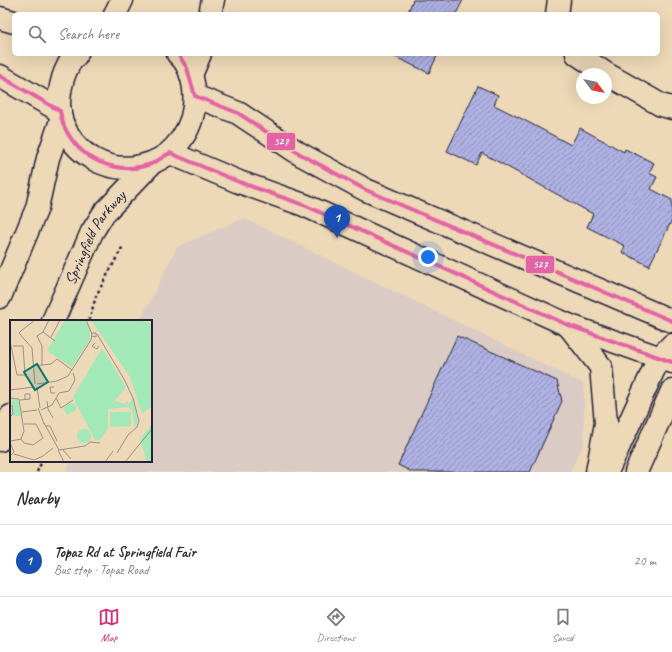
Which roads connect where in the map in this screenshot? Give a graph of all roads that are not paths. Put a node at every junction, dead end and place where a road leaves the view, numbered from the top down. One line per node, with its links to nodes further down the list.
1 (122, 0): 4 (street)
2 (213, 0): 5 (street)
3 (559, 0): 6 (street)
4 (116, 12)
5 (210, 12)
6 (557, 12)
7 (0, 18): 8 (street)
8 (12, 21)
9 (75, 56): 17 (street)
10 (179, 56): 13 (street)
11 (199, 56): 13 (street)
12 (580, 56): 16 (street)
13 (191, 75): 15 (street)
14 (0, 76): 17 (street)
15 (195, 96): 18 (street); 22 (street)
16 (672, 108)
17 (61, 116): 19 (street); 20 (street)
18 (170, 153): 19 (street); 23 (street)
19 (151, 164): 21 (street, Springfield Parkway)
20 (0, 297)
21 (53, 320)
22 (672, 321)
23 (568, 325): 24 (street); 30 (street)
24 (668, 355): 31 (street)
25 (672, 391): 29 (street)
26 (10, 418): 28 (street)
27 (672, 432): 29 (street)
28 (0, 440)
29 (640, 463)
30 (597, 472)
31 (607, 472)

